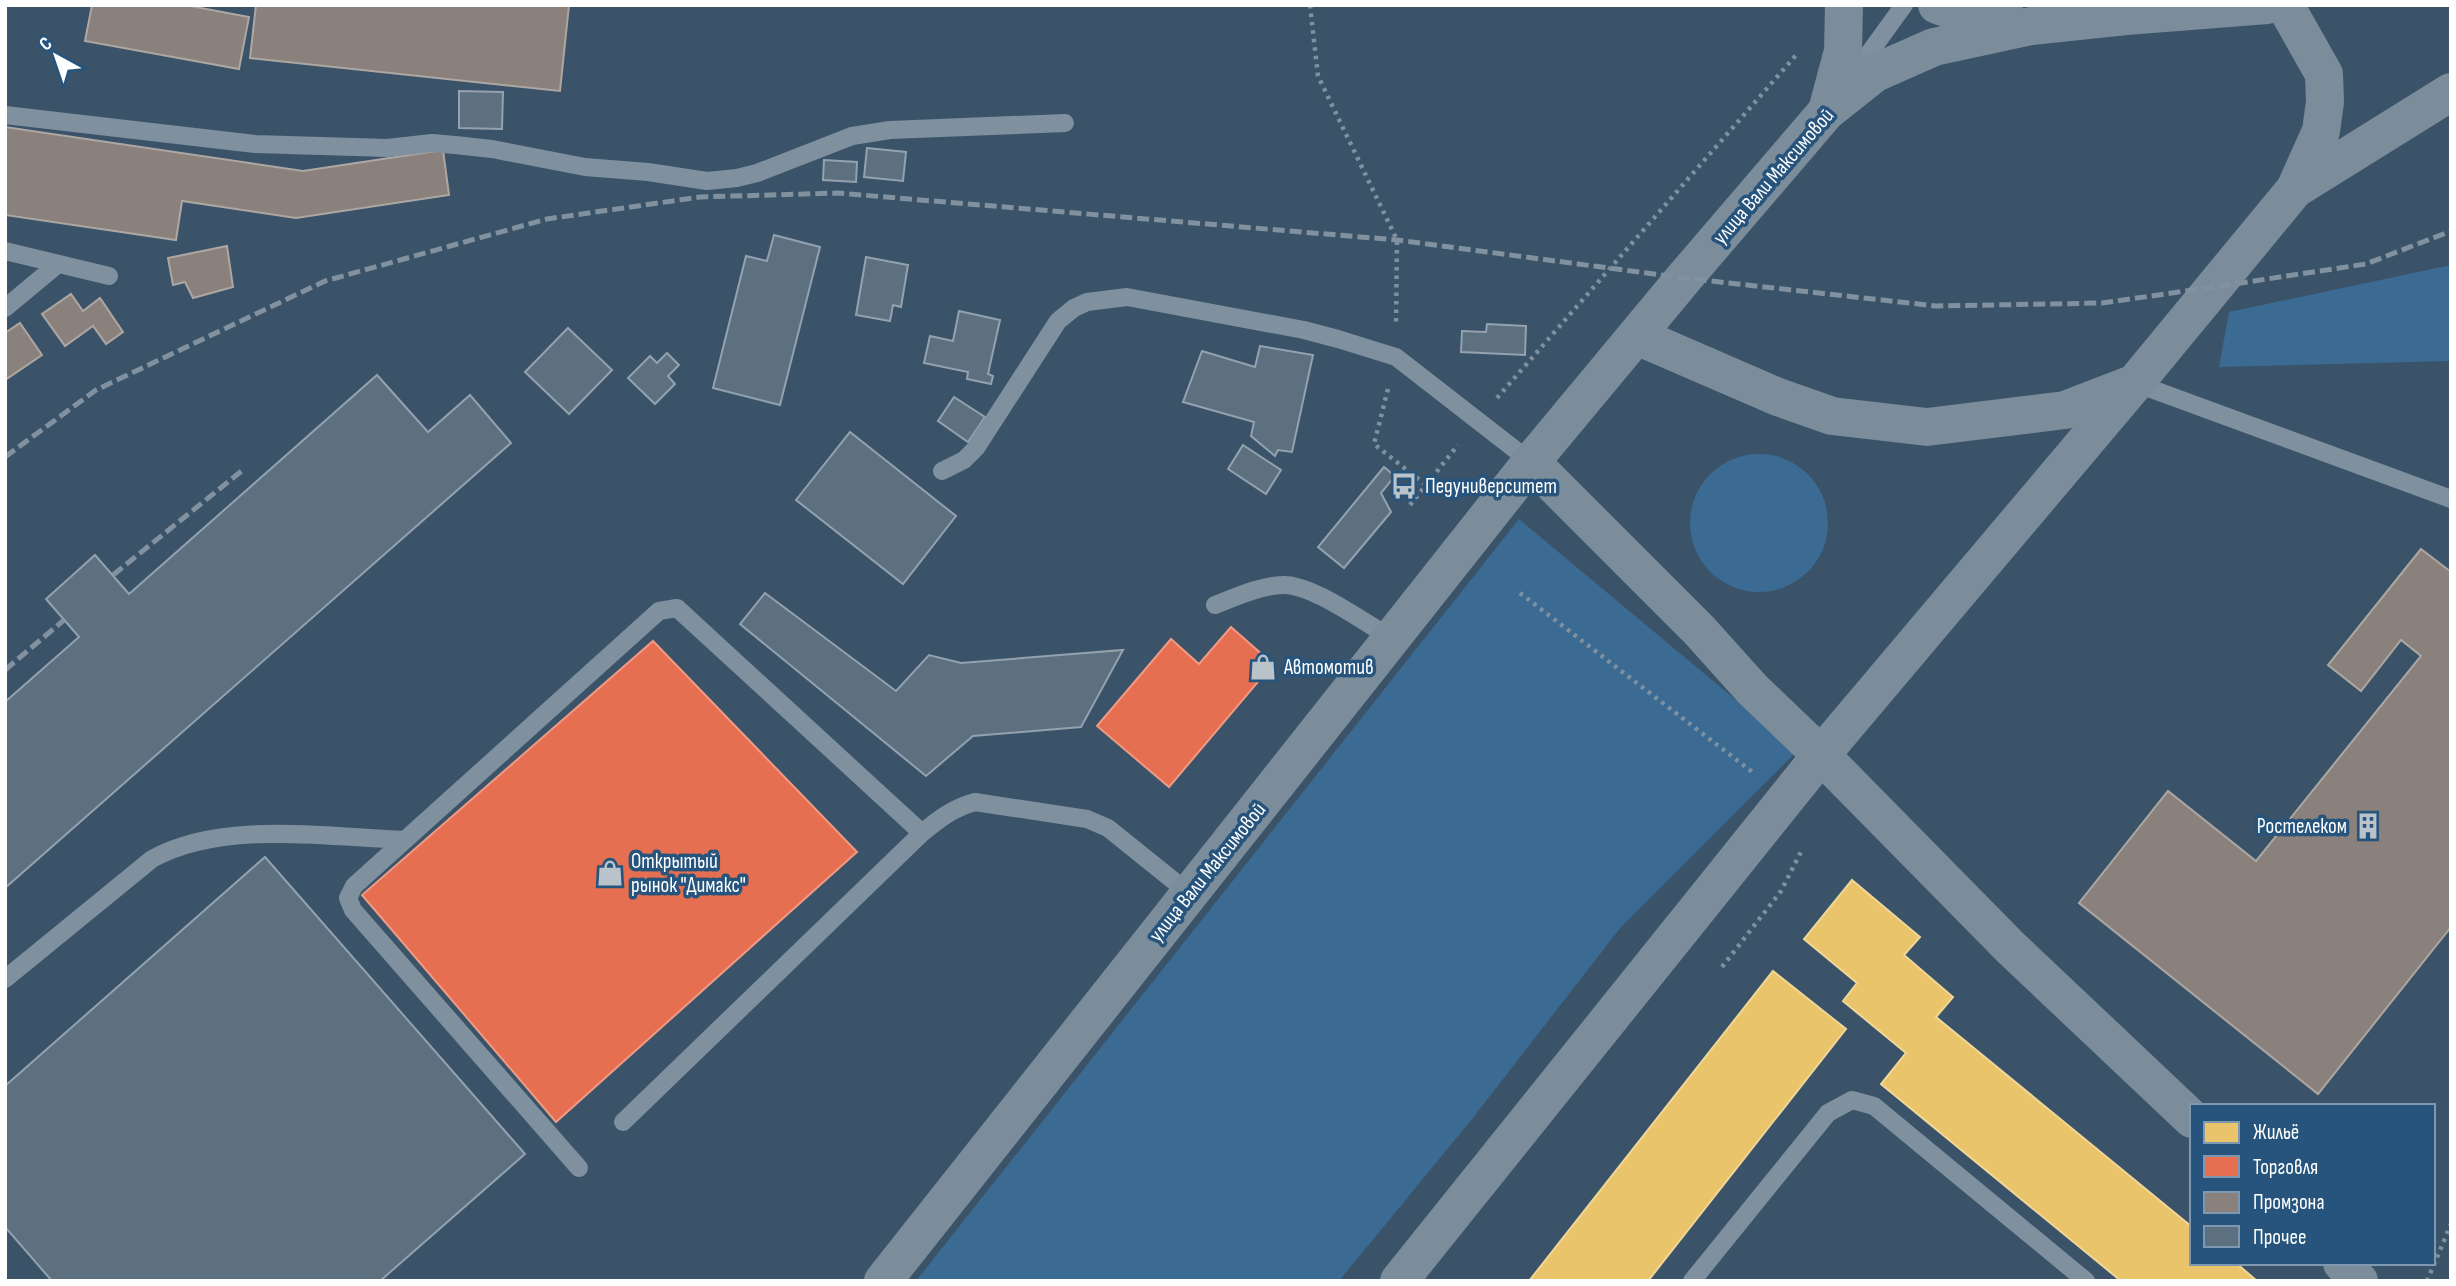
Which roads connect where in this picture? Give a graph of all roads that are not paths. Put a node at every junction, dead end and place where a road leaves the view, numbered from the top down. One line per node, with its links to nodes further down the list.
1 (1844, 5): 8 (main road)
2 (1904, 5): 8 (lane)
3 (1937, 5): 6 (main road)
4 (2267, 5): 6 (main road, улица Вали Максимовой)
5 (2285, 5): 11 (main road)
6 (2031, 26): 8 (main road, улица Вали Максимовой)
7 (2451, 92): 11 (main road)
8 (1827, 111): 16 (main road, улица Вали Максимовой)
9 (5, 116): 10 (lane)
10 (1065, 122)
11 (2295, 189): 17 (main road)
12 (5, 251): 13 (lane)
13 (58, 264): 14 (lane); 15 (lane)
14 (109, 276)
15 (5, 308)
16 (1637, 336): 17 (main road); 18 (main road, улица Вали Максимовой)
17 (2135, 383): 20 (lane); 23 (main road)
18 (1531, 462): 19 (lane); 22 (main road, улица Вали Максимовой); 23 (main road)
19 (942, 471)
20 (2451, 499)
21 (1214, 605): 22 (lane)
22 (1393, 639): 26 (main road, улица Вали Максимовой)
23 (1821, 755): 28 (main road); 33 (main road)
24 (922, 833): 25 (lane); 26 (lane); 29 (lane)
25 (404, 840): 27 (lane); 30 (lane)
26 (1190, 894): 32 (main road, улица Вали Максимовой)
27 (5, 979)
28 (2190, 1117)
29 (623, 1122)
30 (579, 1168)
31 (2344, 1265): 36 (main road)
32 (883, 1281)
33 (1399, 1281)
34 (1692, 1281): 35 (lane)
35 (2086, 1281)
36 (2359, 1281)

